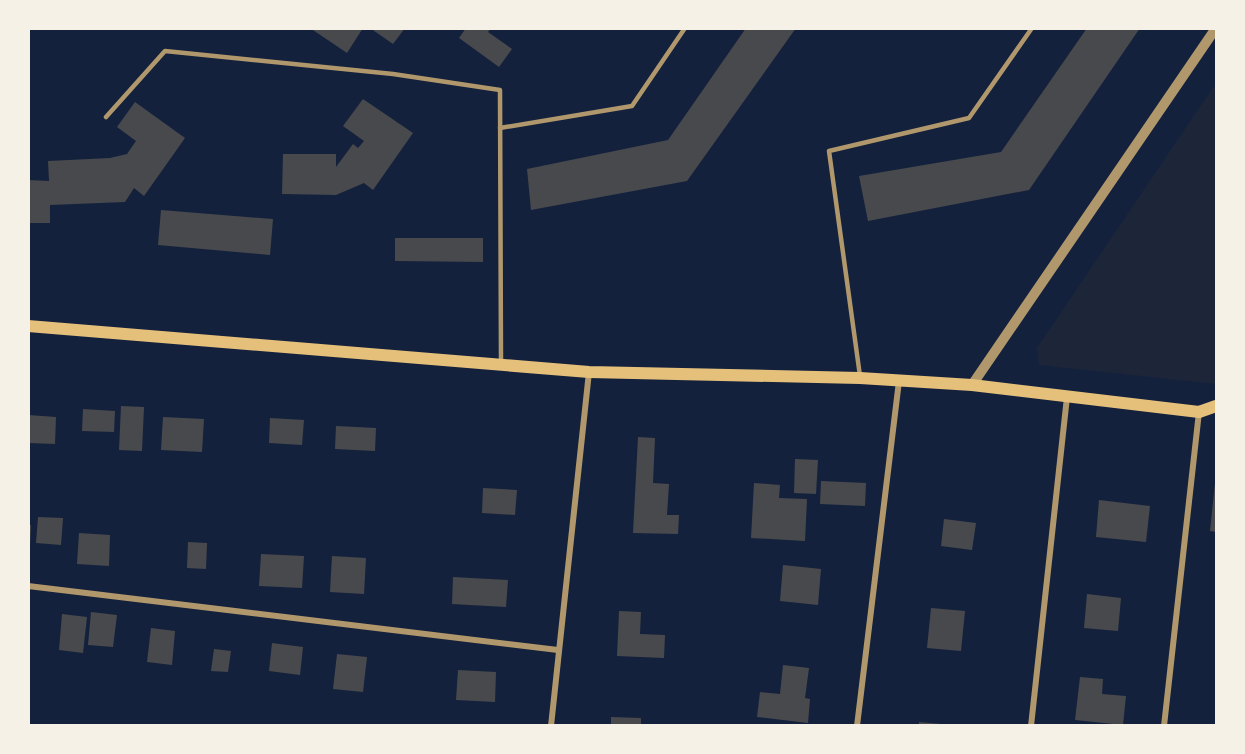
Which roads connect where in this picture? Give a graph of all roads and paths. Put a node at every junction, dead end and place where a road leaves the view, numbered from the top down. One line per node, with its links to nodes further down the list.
1 (686, 28): 5 (lane)
2 (1032, 28): 9 (lane)
3 (1216, 28): 11 (street)
4 (106, 117): 5 (lane)
5 (500, 128): 7 (lane)
6 (28, 326): 7 (main road)
7 (501, 365): 8 (main road)
8 (589, 372): 9 (main road); 16 (street)
9 (860, 378): 10 (main road)
10 (899, 381): 11 (main road); 18 (street)
11 (972, 386): 12 (main road)
12 (1067, 397): 14 (main road); 19 (street)
13 (1216, 406): 14 (main road)
14 (1199, 412): 20 (street)
15 (28, 585): 16 (street)
16 (558, 650): 17 (street)
17 (551, 726)
18 (857, 726)
19 (1031, 726)
20 (1164, 726)

